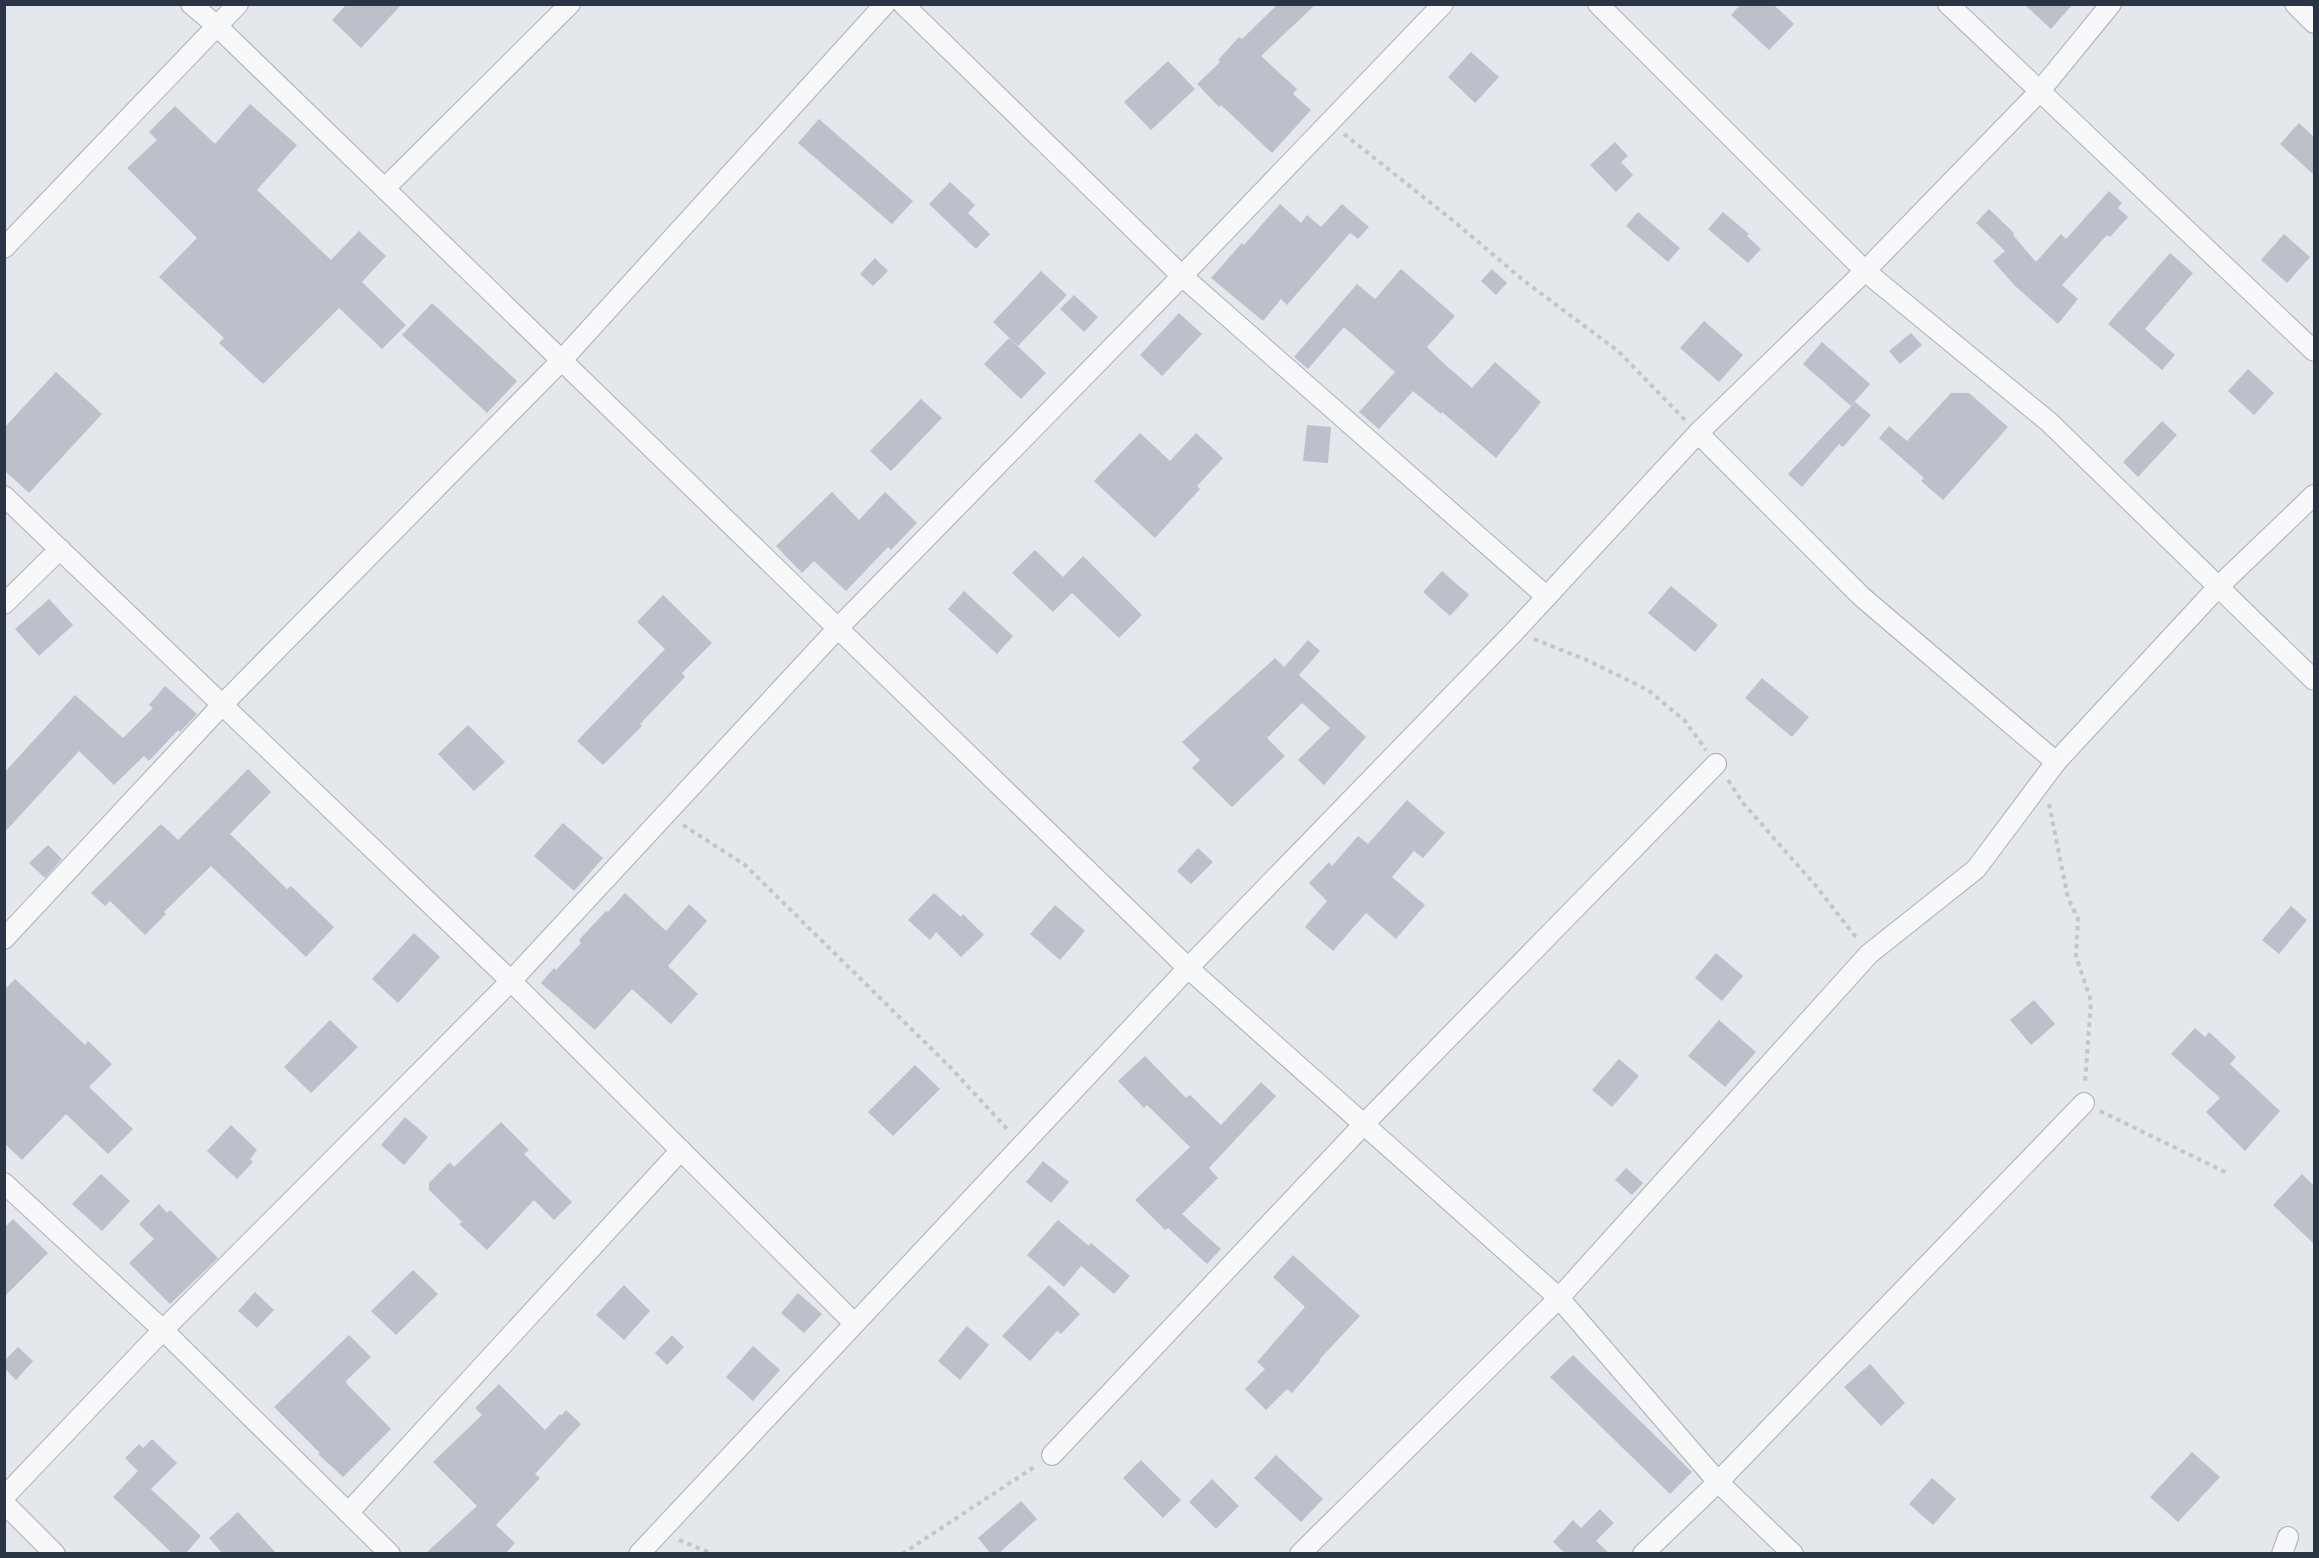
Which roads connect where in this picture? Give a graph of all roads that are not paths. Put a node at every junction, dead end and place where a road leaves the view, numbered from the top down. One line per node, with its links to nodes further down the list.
1 (191, 4): 12 (street)
2 (238, 4): 12 (street)
3 (570, 4): 14 (street)
4 (885, 4): 19 (street)
5 (903, 4): 17 (street)
6 (1443, 4): 17 (street)
7 (1598, 4): 16 (street)
8 (1948, 4): 13 (street)
9 (2111, 4): 13 (street)
10 (2295, 4): 11 (street)
11 (2314, 23)
12 (218, 27): 14 (street); 15 (street)
13 (2039, 92): 16 (street); 18 (street)
14 (385, 188): 19 (street)
15 (4, 248)
16 (1865, 271): 20 (street); 24 (street)
17 (1182, 276): 25 (street); 27 (street)
18 (2314, 351)
19 (561, 361): 27 (street); 29 (street)
20 (1698, 433): 25 (street); 30 (street)
21 (2314, 495): 24 (street)
22 (4, 496): 23 (street)
23 (60, 549): 26 (street); 29 (street)
24 (2218, 587): 28 (street); 30 (street)
25 (1547, 597): 33 (street)
26 (4, 604)
27 (838, 628): 33 (street); 34 (street)
28 (2314, 680)
29 (222, 705): 32 (street); 34 (street)
30 (2056, 762): 39 (street)
31 (1716, 764): 36 (street)
32 (4, 939)
33 (1188, 968): 36 (street); 40 (street)
34 (511, 981): 37 (street); 41 (street)
35 (2084, 1103): 43 (street)
36 (1364, 1124): 39 (street); 42 (street)
37 (681, 1150): 40 (street); 46 (street)
38 (4, 1183): 41 (street)
39 (1559, 1298): 43 (street); 50 (street)
40 (854, 1323): 49 (street)
41 (163, 1330): 44 (street); 46 (street)
42 (1052, 1455)
43 (1718, 1482): 51 (street); 52 (street)
44 (4, 1497)
45 (4, 1503): 47 (street)
46 (348, 1513): 48 (street)
47 (55, 1554)
48 (390, 1554)
49 (639, 1554)
50 (1300, 1554)
51 (1643, 1554)
52 (1793, 1554)

